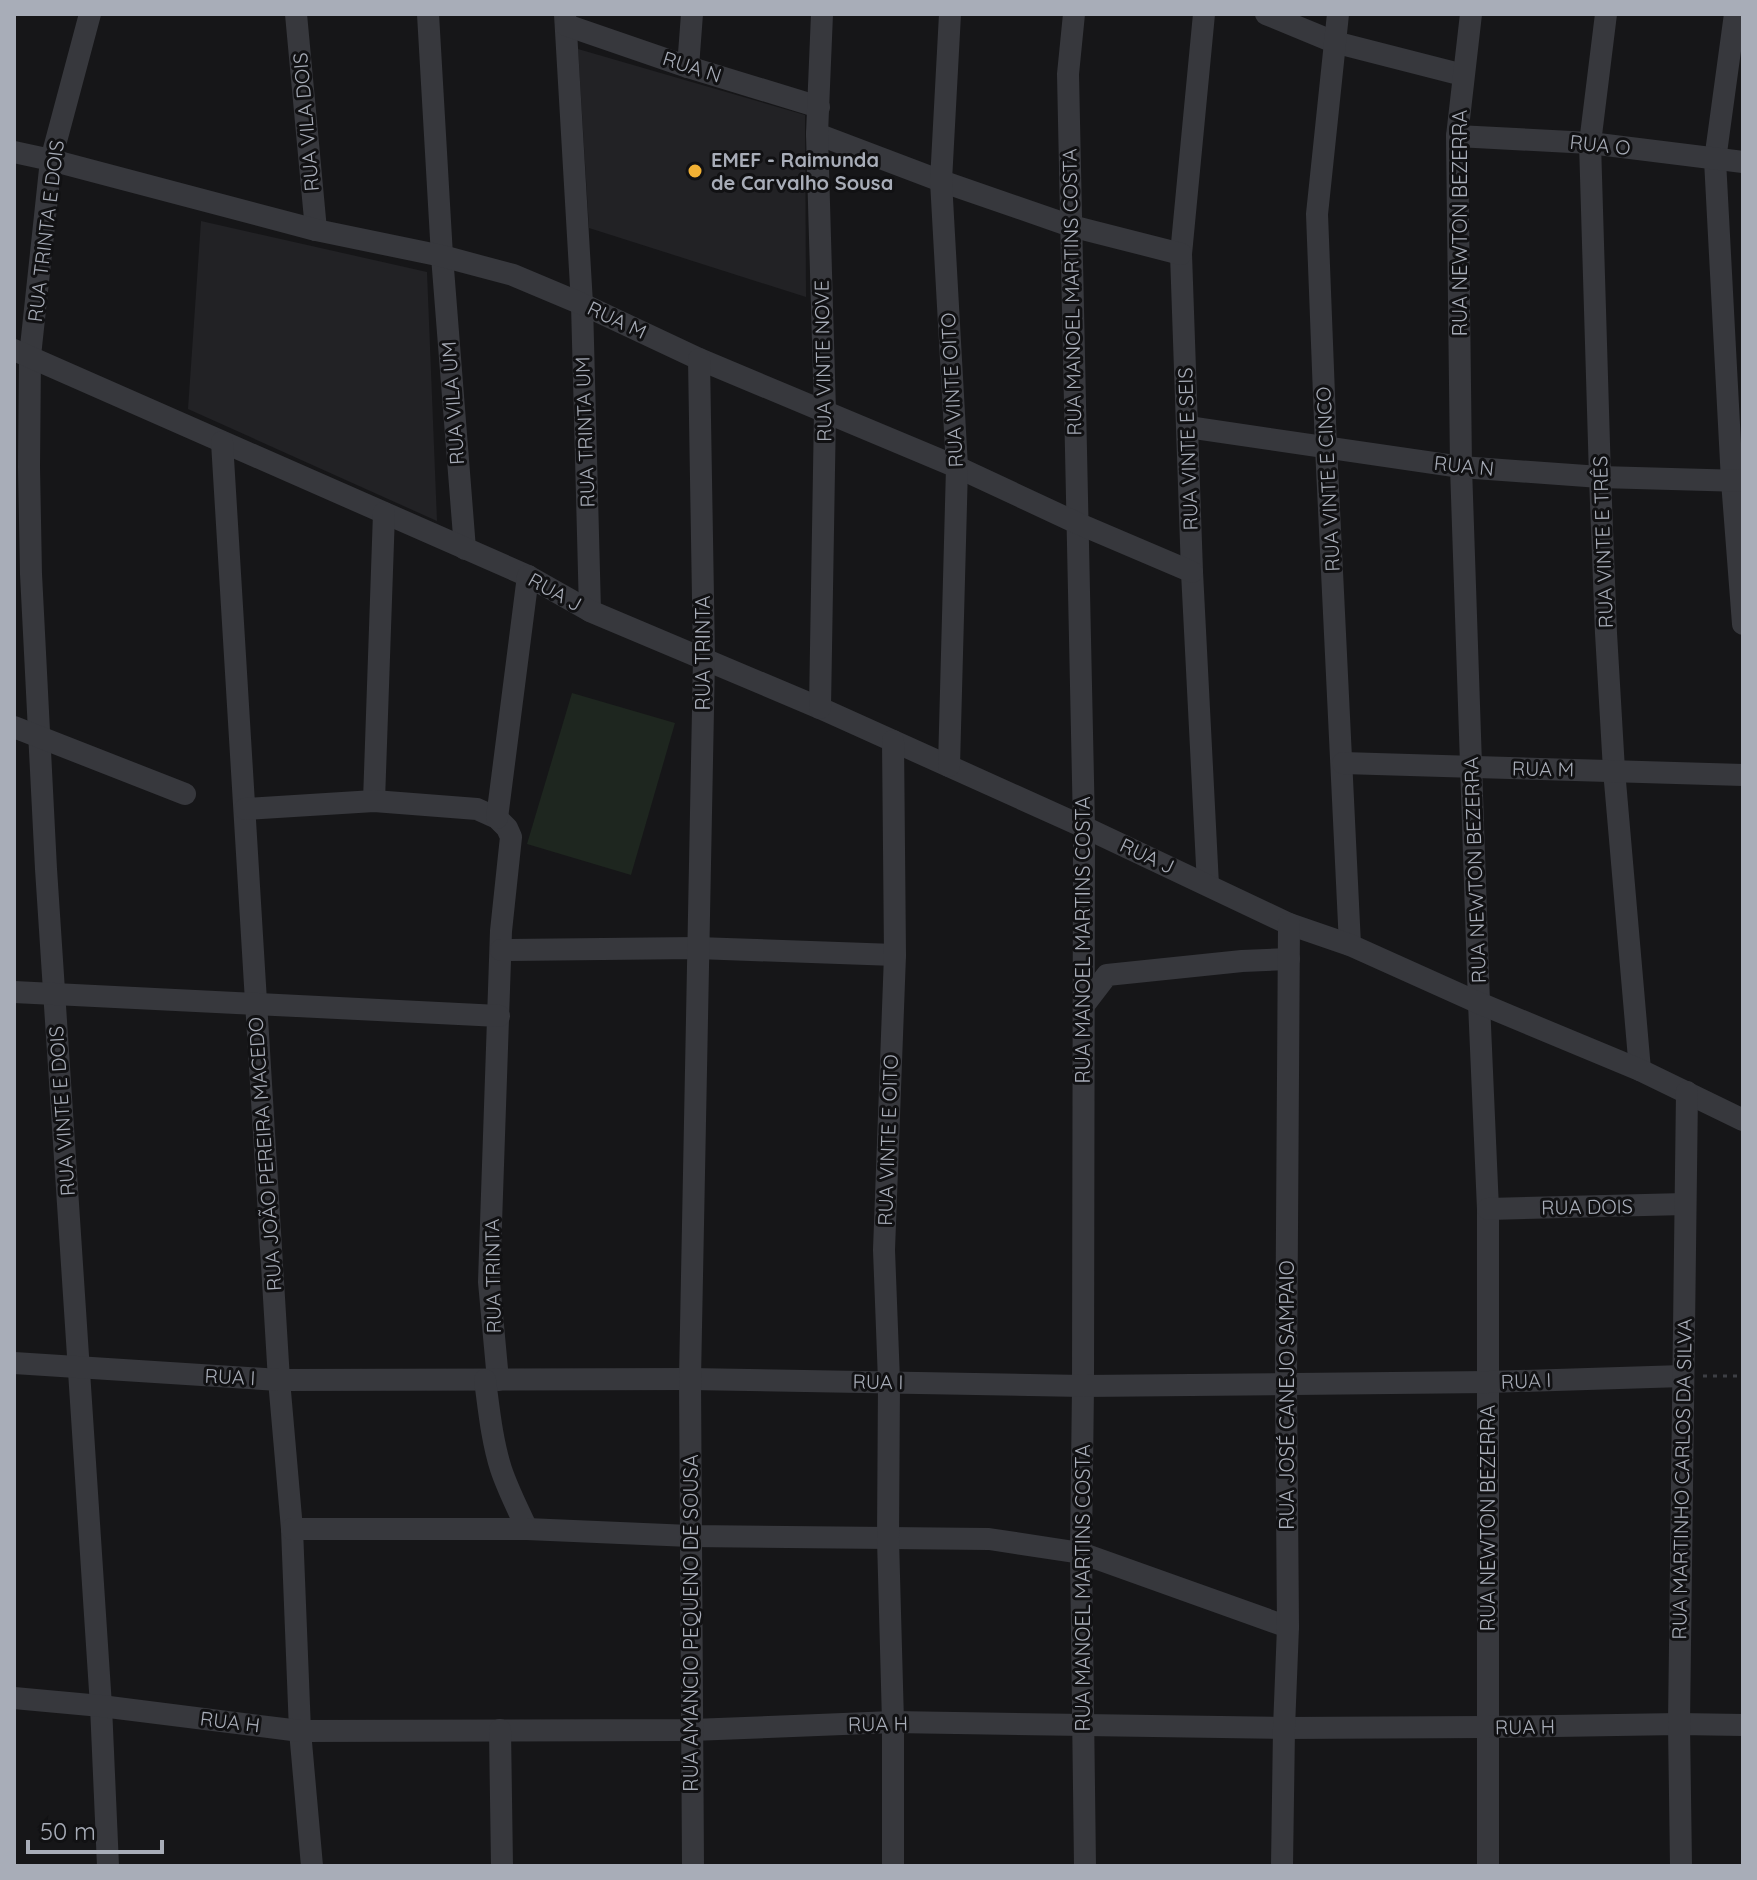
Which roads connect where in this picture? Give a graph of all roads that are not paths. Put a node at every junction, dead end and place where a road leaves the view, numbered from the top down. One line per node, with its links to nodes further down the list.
1 (90, 14): 23 (street, RUA TRINTA E DOIS)
2 (296, 14): 28 (street, RUA VILA DOIS)
3 (428, 14): 30 (street, RUA VILA UM)
4 (692, 14): 16 (street)
5 (822, 14): 18 (street, RUA VINTE NOVE)
6 (950, 14): 26 (street, RUA VINTE OITO)
7 (1074, 14): 27 (street, RUA MANOEL MARTINS COSTA)
8 (1204, 14): 29 (street, RUA VINTE E SEIS)
9 (1266, 14): 15 (street)
10 (1338, 14): 15 (street, RUA VINTE E CINCO)
11 (1471, 14): 17 (street, RUA NEWTON BEZERRA)
12 (1606, 14): 21 (street, RUA VINTE E TRÊS)
13 (1735, 14): 24 (street)
14 (565, 20): 16 (street, RUA N); 31 (street, RUA TRINTA UM)
15 (1334, 42): 17 (street); 37 (street, RUA VINTE E CINCO)
16 (688, 67): 18 (street, RUA N)
17 (1463, 75): 20 (street, RUA NEWTON BEZERRA)
18 (819, 107): 19 (street, RUA VINTE NOVE)
19 (817, 134): 26 (street); 34 (street, RUA VINTE NOVE)
20 (1457, 136): 21 (street, RUA O); 39 (street, RUA NEWTON BEZERRA)
21 (1590, 143): 24 (street, RUA O); 40 (street, RUA VINTE E TRÊS)
22 (14, 152): 23 (street, RUA M)
23 (51, 160): 28 (street, RUA M); 32 (street, RUA TRINTA E DOIS)
24 (1715, 160): 25 (street, RUA O); 41 (street)
25 (1743, 162)
26 (941, 181): 27 (street); 38 (street, RUA VINTE OITO)
27 (1071, 226): 29 (street); 43 (street, RUA MANOEL MARTINS COSTA)
28 (316, 230): 30 (street, RUA M)
29 (1181, 254): 35 (street, RUA VINTE E SEIS)
30 (442, 256): 31 (street, RUA M); 44 (street, RUA VILA UM)
31 (582, 304): 33 (street, RUA M); 47 (street, RUA TRINTA UM)
32 (22, 353): 36 (street, RUA J); 52 (street, RUA VINTE E DOIS)
33 (699, 359): 34 (street, RUA M); 49 (street, RUA TRINTA)
34 (825, 411): 38 (street, RUA M); 50 (street, RUA VINTE NOVE)
35 (1188, 427): 37 (street, RUA N); 45 (street, RUA VINTE E SEIS)
36 (222, 442): 42 (street, RUA J); 61 (street, RUA JOÃO PEREIRA MACEDO)
37 (1326, 447): 39 (street, RUA N); 54 (street, RUA VINTE E CINCO)
38 (957, 467): 43 (street, RUA M); 55 (street, RUA VINTE OITO)
39 (1461, 467): 40 (street, RUA N); 56 (street, RUA NEWTON BEZERRA)
40 (1600, 477): 41 (street, RUA N); 57 (street, RUA VINTE E TRÊS)
41 (1738, 481): 48 (street)
42 (384, 513): 44 (street, RUA J); 60 (street)
43 (1077, 523): 45 (street, RUA M); 63 (street, RUA MANOEL MARTINS COSTA)
44 (465, 549): 46 (street, RUA J)
45 (1192, 572): 64 (street, RUA VINTE E SEIS)
46 (528, 576): 47 (street, RUA J); 62 (street)
47 (590, 611): 49 (street, RUA J)
48 (1743, 624)
49 (704, 658): 50 (street, RUA J); 67 (street, RUA TRINTA)
50 (820, 708): 53 (street, RUA J)
51 (14, 727): 52 (street)
52 (39, 737): 59 (street); 72 (street, RUA VINTE E DOIS)
53 (893, 741): 55 (street, RUA J); 69 (street, RUA VINTE E OITO)
54 (1343, 763): 56 (street, RUA M); 66 (street, RUA VINTE E CINCO)
55 (949, 766): 63 (street, RUA J)
56 (1473, 768): 57 (street, RUA M); 73 (street, RUA NEWTON BEZERRA)
57 (1614, 770): 58 (street, RUA M); 77 (street, RUA VINTE E TRÊS)
58 (1743, 775)
59 (185, 794)
60 (374, 801): 61 (street); 62 (street)
61 (245, 809): 74 (street, RUA JOÃO PEREIRA MACEDO)
62 (497, 818): 68 (street, RUA TRINTA)
63 (1084, 827): 64 (street, RUA J); 75 (street, RUA MANOEL MARTINS COSTA)
64 (1208, 885): 65 (street, RUA J)
65 (1289, 924): 66 (street, RUA J); 70 (street, RUA JOSÉ CANEJO SAMPAIO)
66 (1350, 945): 73 (street, RUA J)
67 (697, 948): 68 (street); 69 (street); 85 (street, RUA TRINTA)
68 (501, 950): 76 (street, RUA TRINTA)
69 (895, 955): 88 (street, RUA VINTE E OITO)
70 (1289, 959): 75 (street); 90 (street, RUA JOSÉ CANEJO SAMPAIO)
71 (14, 992): 72 (street)
72 (55, 995): 74 (street); 83 (street, RUA VINTE E DOIS)
73 (1479, 1003): 77 (street, RUA J); 81 (street, RUA NEWTON BEZERRA)
74 (255, 1005): 76 (street); 86 (street, RUA JOÃO PEREIRA MACEDO)
75 (1084, 1005): 91 (street, RUA MANOEL MARTINS COSTA)
76 (499, 1016): 87 (street, RUA TRINTA)
77 (1640, 1070): 78 (street, RUA J)
78 (1687, 1092): 79 (street, RUA J); 80 (street, RUA MARTINHO CARLOS DA SILVA)
79 (1743, 1120)
80 (1685, 1204): 81 (street, RUA DOIS); 84 (street, RUA MARTINHO CARLOS DA SILVA)
81 (1488, 1209): 89 (street, RUA NEWTON BEZERRA)
82 (14, 1363): 83 (street, RUA I)
83 (80, 1368): 86 (street, RUA I); 99 (street, RUA VINTE E DOIS)
84 (1683, 1376): 89 (street, RUA I); 101 (street, RUA MARTINHO CARLOS DA SILVA)
85 (690, 1379): 87 (street, RUA I); 88 (street, RUA I); 94 (street, RUA AMANCIO PEQUENO DE SOUSA)
86 (279, 1380): 87 (street, RUA I); 92 (street, RUA JOÃO PEREIRA MACEDO)
87 (491, 1380): 93 (street, RUA TRINTA)
88 (889, 1381): 91 (street, RUA I); 95 (street, RUA VINTE E OITO)
89 (1489, 1382): 90 (street, RUA I); 104 (street, RUA NEWTON BEZERRA)
90 (1286, 1383): 91 (street, RUA I); 97 (street, RUA JOSÉ CANEJO SAMPAIO)
91 (1083, 1386): 96 (street, RUA MANOEL MARTINS COSTA)
92 (292, 1529): 93 (street); 108 (street, RUA JOÃO PEREIRA MACEDO)
93 (527, 1529): 94 (street)
94 (690, 1536): 95 (street); 107 (street, RUA AMANCIO PEQUENO DE SOUSA)
95 (888, 1539): 96 (street); 100 (street, RUA VINTE E OITO)
96 (1081, 1553): 97 (street); 102 (street, RUA MANOEL MARTINS COSTA)
97 (1288, 1627): 105 (street, RUA JOSÉ CANEJO SAMPAIO)
98 (14, 1698): 99 (street, RUA H)
99 (101, 1706): 108 (street, RUA H); 109 (street, RUA VINTE E DOIS)
100 (893, 1722): 102 (street, RUA H); 107 (street, RUA H); 113 (street, RUA VINTE E OITO)
101 (1679, 1724): 103 (street, RUA H); 104 (street, RUA H); 117 (street, RUA MARTINHO CARLOS DA SILVA)
102 (1083, 1725): 105 (street, RUA H); 114 (street, RUA MANOEL MARTINS COSTA)
103 (1743, 1725)
104 (1486, 1727): 105 (street, RUA H); 116 (street, RUA NEWTON BEZERRA)
105 (1284, 1728): 115 (street, RUA JOSÉ CANEJO SAMPAIO)
106 (500, 1730): 107 (street, RUA H); 108 (street, RUA H); 111 (street)
107 (692, 1730): 112 (street, RUA AMANCIO PEQUENO DE SOUSA)
108 (300, 1731): 110 (street, RUA JOÃO PEREIRA MACEDO)
109 (108, 1866)
110 (312, 1866)
111 (502, 1866)
112 (693, 1866)
113 (893, 1866)
114 (1085, 1866)
115 (1282, 1866)
116 (1488, 1866)
117 (1681, 1866)

